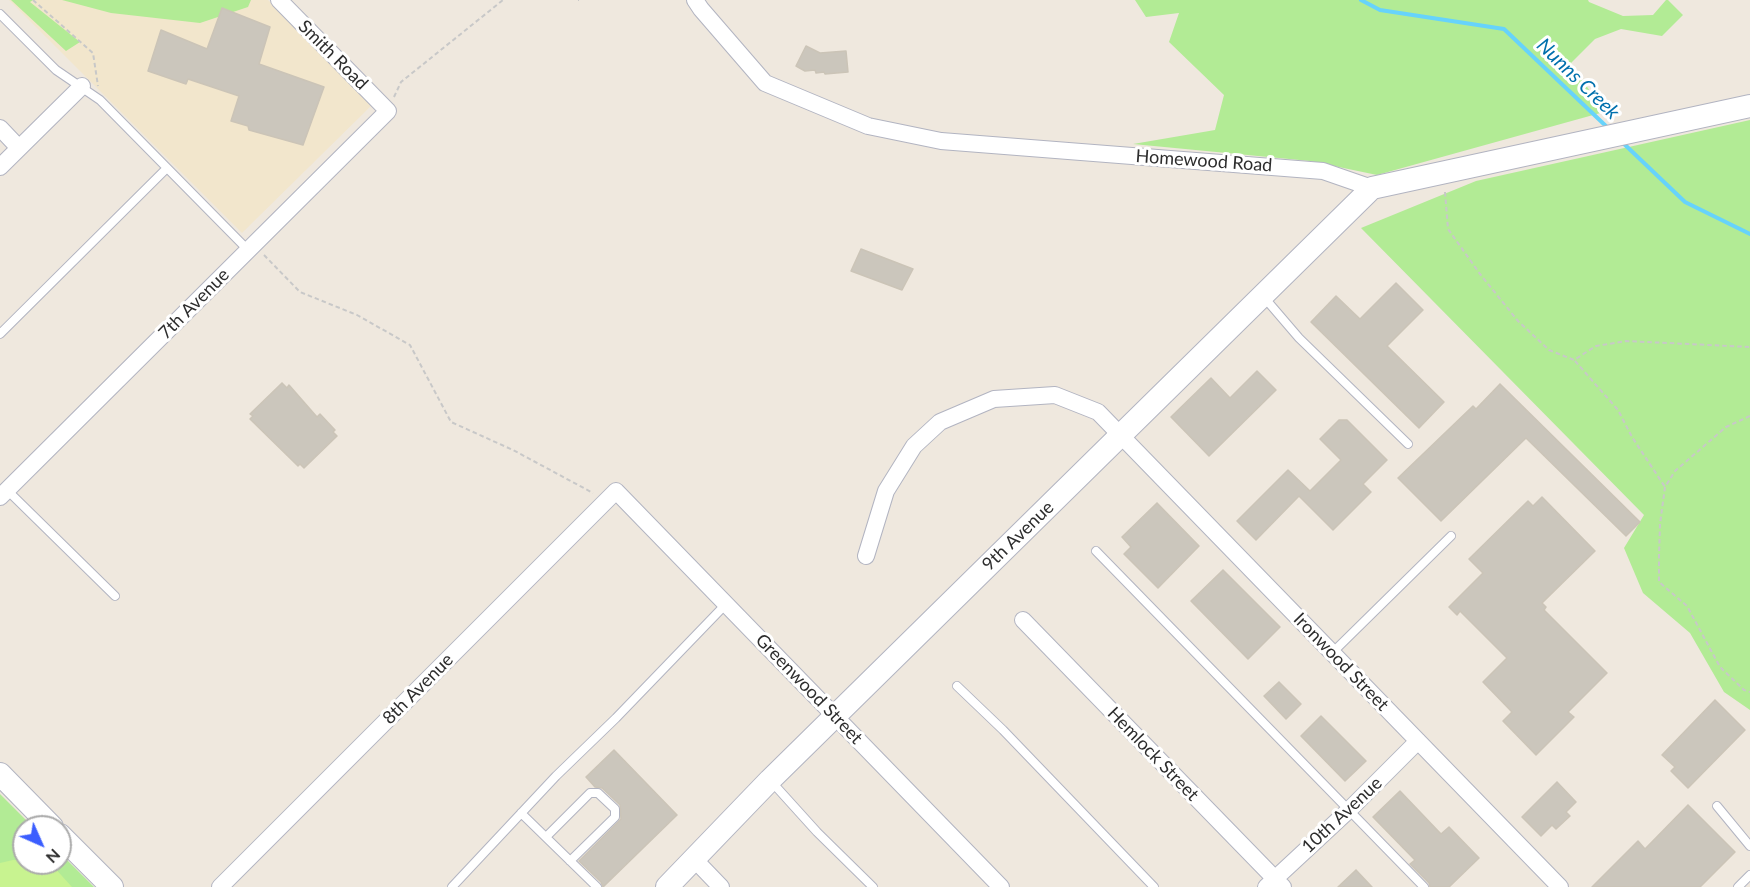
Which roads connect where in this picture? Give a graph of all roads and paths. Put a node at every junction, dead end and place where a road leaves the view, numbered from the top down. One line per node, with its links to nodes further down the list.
1 (33, 0): 7 (path)
2 (279, 0): 9 (street, Smith Road)
3 (503, 0): 9 (path)
4 (696, 0): 14 (street, Homewood Road)
5 (0, 14): 6 (lane)
6 (82, 86): 7 (lane); 11 (street)
7 (100, 100): 13 (lane)
8 (1750, 106): 14 (main road)
9 (387, 111): 16 (street, 7th Avenue)
10 (0, 128): 11 (street)
11 (19, 148): 12 (street)
12 (0, 167)
13 (167, 168): 16 (lane); 18 (lane)
14 (1372, 188): 17 (main road, 9th Avenue)
15 (1445, 192): 20 (path)
16 (251, 247): 25 (street, 7th Avenue); 26 (path)
17 (1263, 296): 22 (main road, 9th Avenue); 23 (lane)
18 (0, 334)
19 (1750, 347): 20 (path)
20 (1574, 360): 24 (path)
21 (1750, 416): 24 (path)
22 (1121, 437): 29 (street, Ironwood Street); 33 (street, Ironwood Street); 36 (main road, 9th Avenue)
23 (1408, 444)
24 (1665, 487): 35 (path)
25 (4, 494): 30 (lane)
26 (611, 496): 31 (street, Greenwood Street); 52 (street, 8th Avenue)
27 (1451, 536): 33 (lane)
28 (1096, 551): 41 (lane)
29 (866, 556)
30 (115, 596)
31 (726, 604): 36 (street, Greenwood Street); 42 (lane)
32 (1023, 620): 50 (street, Hemlock Street)
33 (1332, 652): 37 (street, Ironwood Street)
34 (957, 686): 59 (lane)
35 (1750, 692)
36 (834, 716): 39 (main road, 9th Avenue); 58 (street, Greenwood Street)
37 (1418, 741): 41 (street, 10th Avenue); 61 (street, Ironwood Street)
38 (0, 774): 43 (main road)
39 (770, 780): 47 (main road, 9th Avenue); 57 (lane)
40 (1717, 806): 45 (lane)
41 (1349, 810): 50 (street, 10th Avenue); 60 (lane)
42 (521, 813): 44 (lane); 53 (lane)
43 (40, 815)
44 (546, 837): 48 (lane); 48 (lane)
45 (1750, 846)
46 (72, 847): 51 (main road)
47 (695, 860): 55 (main road, 9th Avenue); 56 (street)
48 (570, 861): 54 (lane)
49 (1750, 875): 62 (lane)
50 (1274, 884)
51 (112, 887)
52 (220, 887)
53 (452, 887)
54 (597, 887)
55 (667, 887)
56 (722, 887)
57 (873, 887)
58 (1001, 887)
59 (1154, 887)
60 (1425, 887)
61 (1560, 887)
62 (1738, 887)

